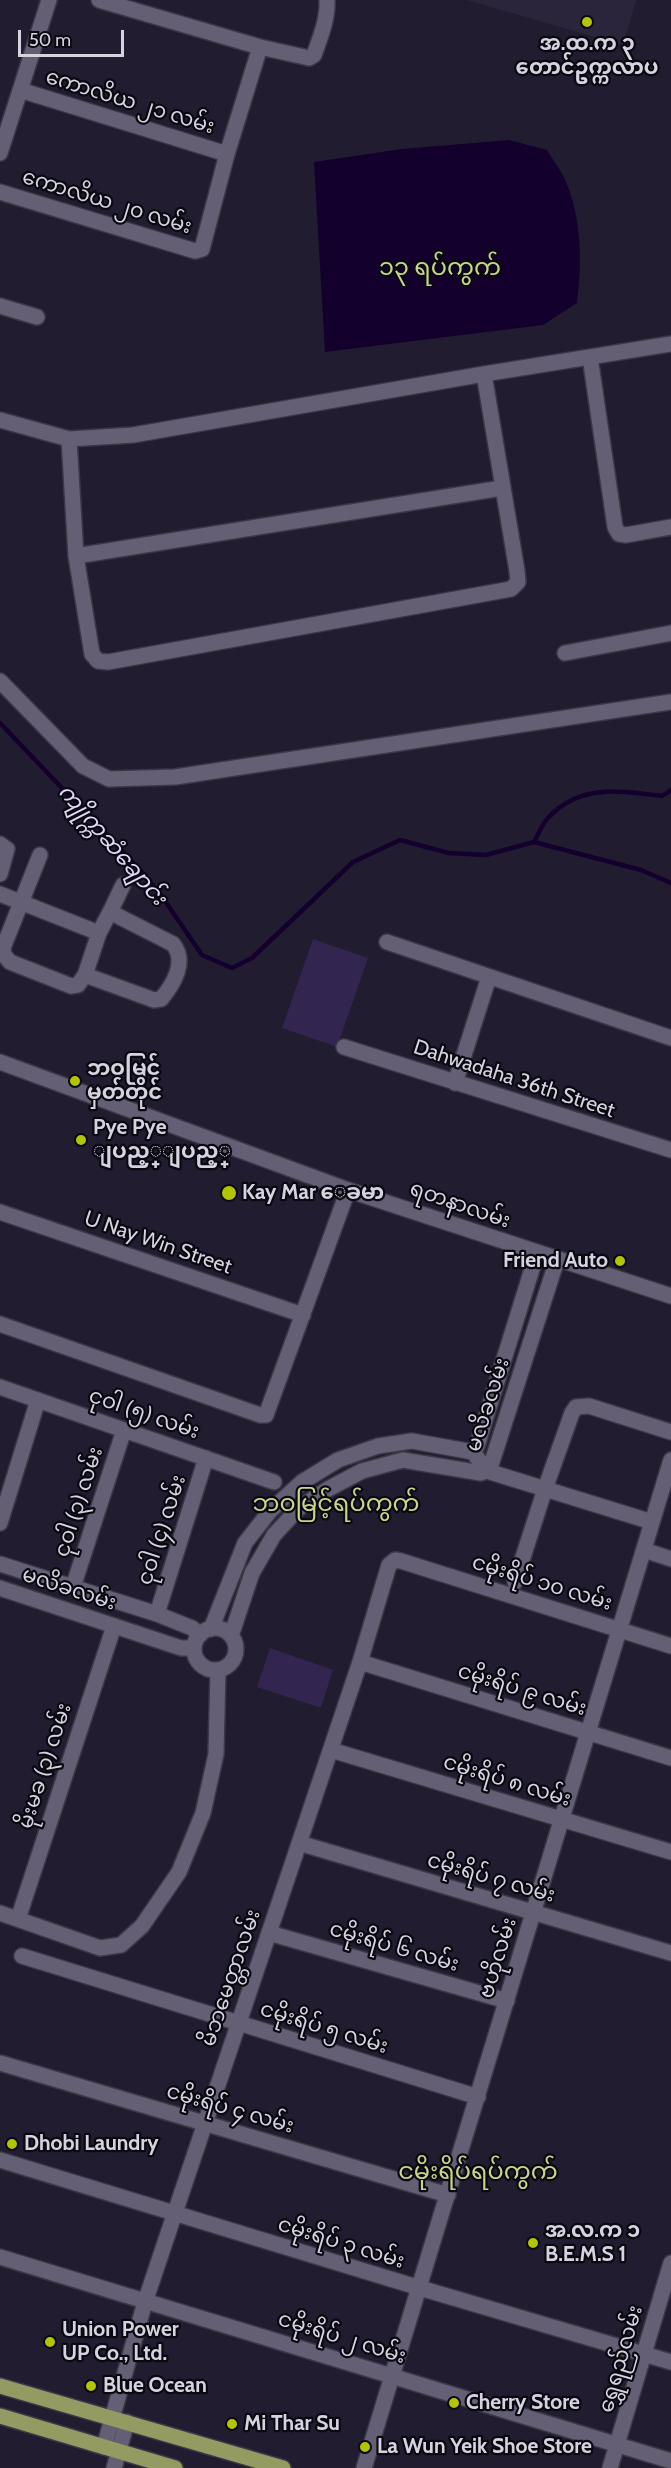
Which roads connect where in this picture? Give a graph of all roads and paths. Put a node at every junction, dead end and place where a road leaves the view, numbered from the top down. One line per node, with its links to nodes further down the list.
1 (49, 0): 5 (street)
2 (99, 0): 4 (street)
3 (327, 0): 4 (street)
4 (260, 47): 7 (street)
5 (20, 90): 6 (street); 7 (street, ကောလိယ ၂၁ လမ်း)
6 (0, 153)
7 (227, 154): 8 (street, ကောလိယ ၂၀ လမ်း)
8 (0, 192)
9 (0, 306): 10 (street)
10 (37, 317)
11 (671, 344): 12 (street)
12 (590, 357): 13 (street); 17 (street)
13 (484, 374): 15 (street); 16 (street)
14 (0, 420): 15 (street)
15 (69, 439): 18 (street)
16 (502, 488): 18 (street); 18 (street)
17 (671, 527)
18 (76, 556)
19 (671, 633): 20 (street)
20 (565, 653)
21 (0, 681): 22 (street)
22 (671, 702)
23 (0, 844): 25 (street)
24 (40, 855): 28 (street)
25 (0, 874)
26 (123, 885): 29 (street)
27 (0, 894): 28 (street)
28 (21, 902): 30 (street); 32 (street)
29 (110, 912): 30 (street); 32 (street)
30 (99, 933): 32 (street)
31 (387, 942): 33 (street)
32 (85, 975)
33 (489, 977): 34 (street); 37 (street)
34 (671, 1038)
35 (344, 1047): 37 (street, Dahwadaha 36th Street)
36 (0, 1062): 39 (street, ရတနာလမ်း)
37 (454, 1083): 38 (street, Dahwadaha 36th Street)
38 (671, 1150)
39 (348, 1190): 41 (street, ရတနာလမ်း); 44 (street)
40 (0, 1212): 44 (street, U Nay Win Street)
41 (537, 1253): 42 (street, ရတနာလမ်း); 50 (street)
42 (557, 1260): 43 (street, ရတနာလမ်း); 53 (street, မလိခလမ်း)
43 (671, 1296)
44 (303, 1315): 45 (street)
45 (0, 1324)
46 (0, 1387): 47 (street, ငုဝါ (၅) လမ်း)
47 (38, 1400): 48 (street, ငုဝါ (၅) လမ်း); 57 (street)
48 (124, 1430): 51 (street, ငုဝါ (၅) လမ်း); 63 (street, ငုဝါ (၃) လမ်း)
49 (671, 1432): 55 (street)
50 (473, 1452): 53 (street); 69 (street)
51 (206, 1458): 54 (street, ငုဝါ (၅) လမ်း); 65 (street, ငုဝါ (၄) လမ်း)
52 (671, 1460): 56 (street, ဗဟိုလမ်း)
53 (487, 1471): 55 (street); 68 (street, မလိခလမ်း)
54 (274, 1482)
55 (545, 1489): 56 (street); 62 (street)
56 (652, 1522): 58 (street, ဗဟိုလမ်း)
57 (0, 1523)
58 (644, 1550): 59 (street); 67 (street, ဗဟိုလမ်း)
59 (671, 1559)
60 (401, 1561): 67 (street, ငမိုးရိပ် ၁၀ လမ်း); 71 (street, မိဘမေတ္တာလမ်း)
61 (0, 1564): 63 (street, မလိခလမ်း)
62 (515, 1582)
63 (73, 1587): 65 (street, မလိခလမ်း)
64 (0, 1588): 66 (street, မလိခလမ်း)
65 (157, 1614): 69 (street, မလိခလမ်း)
66 (114, 1626): 69 (street, မလိခလမ်း); 81 (street, မိုးမခ (၃) လမ်း)
67 (620, 1629): 70 (street, ငမိုးရိပ် ၁၀ လမ်း); 73 (street, ဗဟိုလမ်း)
68 (231, 1636): 69 (street); 72 (street)
69 (202, 1637): 72 (street)
70 (671, 1646)
71 (360, 1662): 73 (street, ငမိုးရိပ် ၉ လမ်း); 74 (street, မိဘမေတ္တာလမ်း)
72 (218, 1670): 81 (street)
73 (588, 1732): 75 (street, ငမိုးရိပ် ၉ လမ်း); 76 (street, ဗဟိုလမ်း)
74 (331, 1750): 76 (street, ငမိုးရိပ် ၈ လမ်း); 77 (street, မိဘမေတ္တာလမ်း)
75 (671, 1758)
76 (562, 1820): 78 (street, ငမိုးရိပ် ၈ လမ်း); 79 (street, ဗဟိုလမ်း)
77 (299, 1843): 79 (street, ငမိုးရိပ် ၇ လမ်း); 82 (street, မိဘမေတ္တာလမ်း)
78 (671, 1852)
79 (534, 1912): 83 (street, ငမိုးရိပ် ၇ လမ်း); 85 (street, ဗဟိုလမ်း)
80 (0, 1913): 81 (street)
81 (18, 1919)
82 (269, 1933): 85 (street, ငမိုးရိပ် ၆ လမ်း); 86 (street, မိဘမေတ္တာလမ်း)
83 (671, 1953)
84 (22, 1956): 86 (street, ငမိုးရိပ် ၅ လမ်း)
85 (507, 2001): 88 (street, ဗဟိုလမ်း)
86 (237, 2023): 88 (street, ငမိုးရိပ် ၅ လမ်း); 89 (street, မိဘမေတ္တာလမ်း)
87 (0, 2063): 89 (street, ငမိုးရိပ် ၄ လမ်း)
88 (478, 2097): 91 (street, ဗဟိုလမ်း)
89 (205, 2124): 91 (street, ငမိုးရိပ် ၄ လမ်း); 92 (street, မိဘမေတ္တာလမ်း)
90 (0, 2160): 92 (street, ငမိုးရိပ် ၃ လမ်း)
91 (448, 2195): 95 (street, ဗဟိုလမ်း)
92 (174, 2214): 95 (street, ငမိုးရိပ် ၃ လမ်း); 96 (street, မိဘမေတ္တာလမ်း)
93 (0, 2258): 96 (street, ငမိုးရိပ် ၂ လမ်း)
94 (670, 2266): 97 (street, ရွှေရည်လမ်း)
95 (420, 2289): 97 (street, ငမိုးရိပ် ၃ လမ်း); 99 (street, ဗဟိုလမ်း)
96 (145, 2302): 99 (street, ငမိုးရိပ် ၂ လမ်း); 102 (street, မိဘမေတ္တာလမ်း)
97 (644, 2354): 98 (street, ငမိုးရိပ် ၃ လမ်း); 104 (street, ရွှေရည်လမ်း)
98 (671, 2362)
99 (393, 2376): 104 (street, ငမိုးရိပ် ၂ လမ်း); 111 (street, ဗဟိုလမ်း)
100 (0, 2386): 102 (main road)
101 (0, 2416): 105 (main road)
102 (112, 2418): 103 (main road); 105 (street, မိဘမေတ္တာလမ်း)
103 (127, 2422): 106 (street); 110 (main road)
104 (617, 2445): 107 (street, ငမိုးရိပ် ၂ လမ်း); 112 (street, ရွှေရည်လမ်း)
105 (104, 2447): 106 (main road)
106 (120, 2452): 108 (street); 109 (main road)
107 (671, 2462)
108 (114, 2468)
109 (175, 2468)
110 (283, 2468)
111 (364, 2468)
112 (610, 2468)

